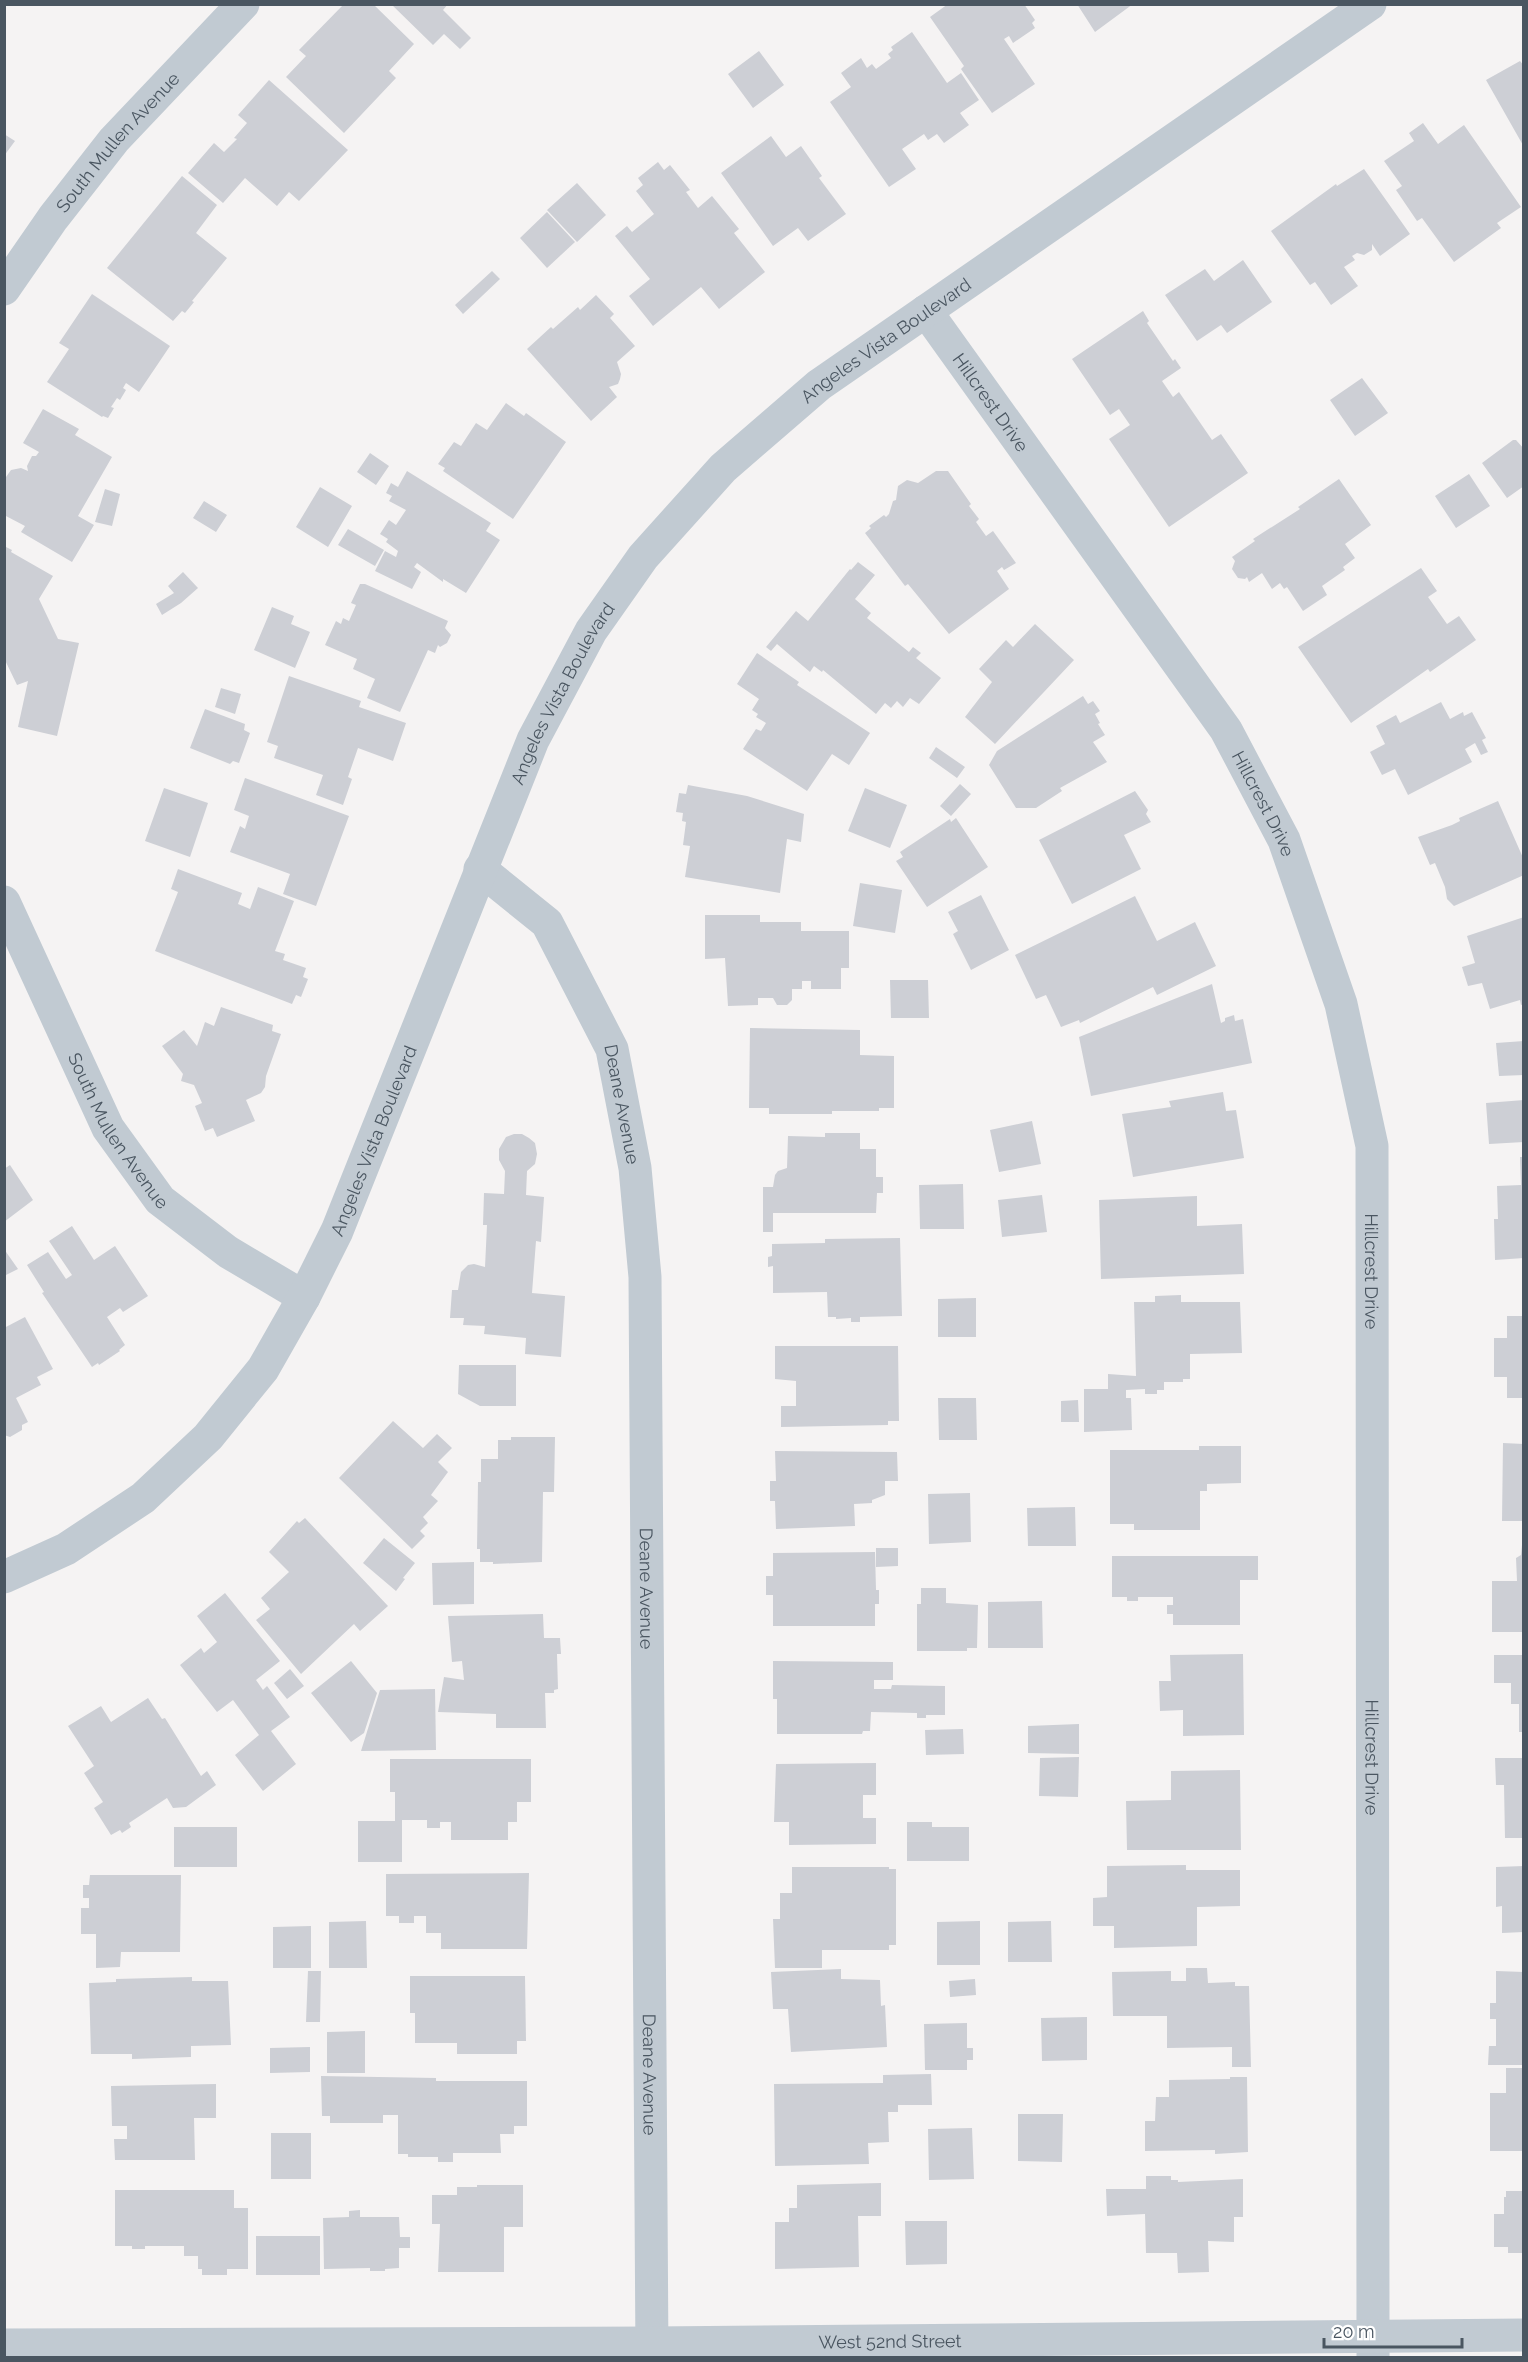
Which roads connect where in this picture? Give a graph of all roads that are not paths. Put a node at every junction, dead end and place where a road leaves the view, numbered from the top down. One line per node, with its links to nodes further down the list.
1 (243, 4): 3 (street, South Mullen Avenue)
2 (1370, 4): 4 (street, Angeles Vista Boulevard)
3 (4, 289)
4 (926, 311): 5 (street, Angeles Vista Boulevard); 11 (street, Hillcrest Drive)
5 (480, 869): 7 (street, Angeles Vista Boulevard); 12 (street, Deane Avenue)
6 (4, 902): 7 (street, South Mullen Avenue)
7 (304, 1297): 8 (street, Angeles Vista Boulevard)
8 (4, 1577)
9 (1524, 2335): 11 (street, West 52nd Street)
10 (4, 2345): 12 (street, West 52nd Street)
11 (1373, 2347): 12 (street, West 52nd Street)
12 (652, 2350)

